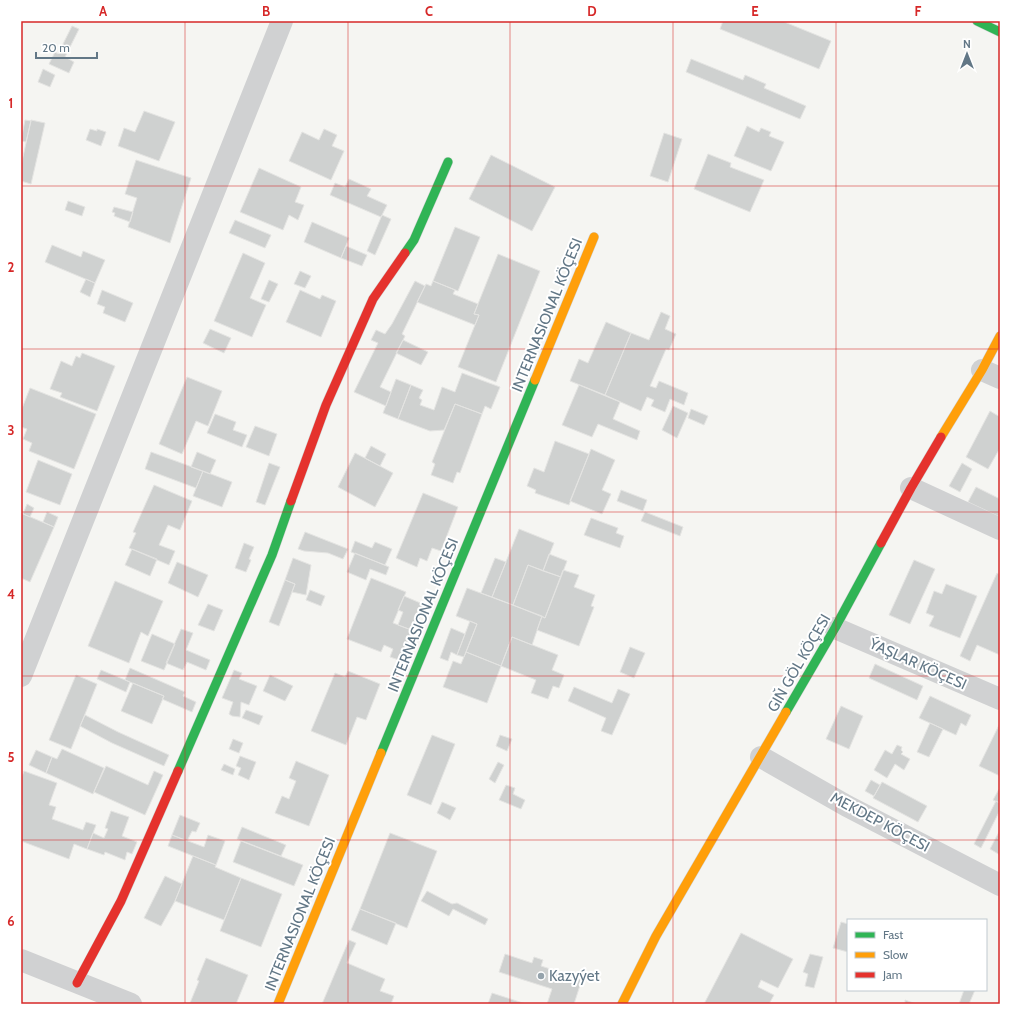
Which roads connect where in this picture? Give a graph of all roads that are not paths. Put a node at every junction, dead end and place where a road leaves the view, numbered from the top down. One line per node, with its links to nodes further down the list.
1 (282, 21): 11 (street)
2 (977, 21): 3 (street)
3 (1000, 32)
4 (448, 162): 16 (street)
5 (594, 236): 18 (street, INTERNASIONAL KÖÇESI)
6 (1000, 336): 7 (street, GIŇ GÖL KÖÇESI)
7 (991, 374): 8 (street, GIŇ GÖL KÖÇESI)
8 (911, 488): 9 (street); 10 (street, GIŇ GÖL KÖÇESI)
9 (1000, 529)
10 (835, 628): 12 (street, ÝAŞLAR KÖÇESI); 13 (street, GIŇ GÖL KÖÇESI)
11 (21, 676)
12 (1000, 699)
13 (761, 757): 14 (street, MEKDEP KÖÇESI); 19 (street, GIŇ GÖL KÖÇESI)
14 (1000, 885)
15 (21, 960): 16 (street)
16 (78, 983): 17 (street)
17 (131, 1004)
18 (278, 1004)
19 (622, 1004)

